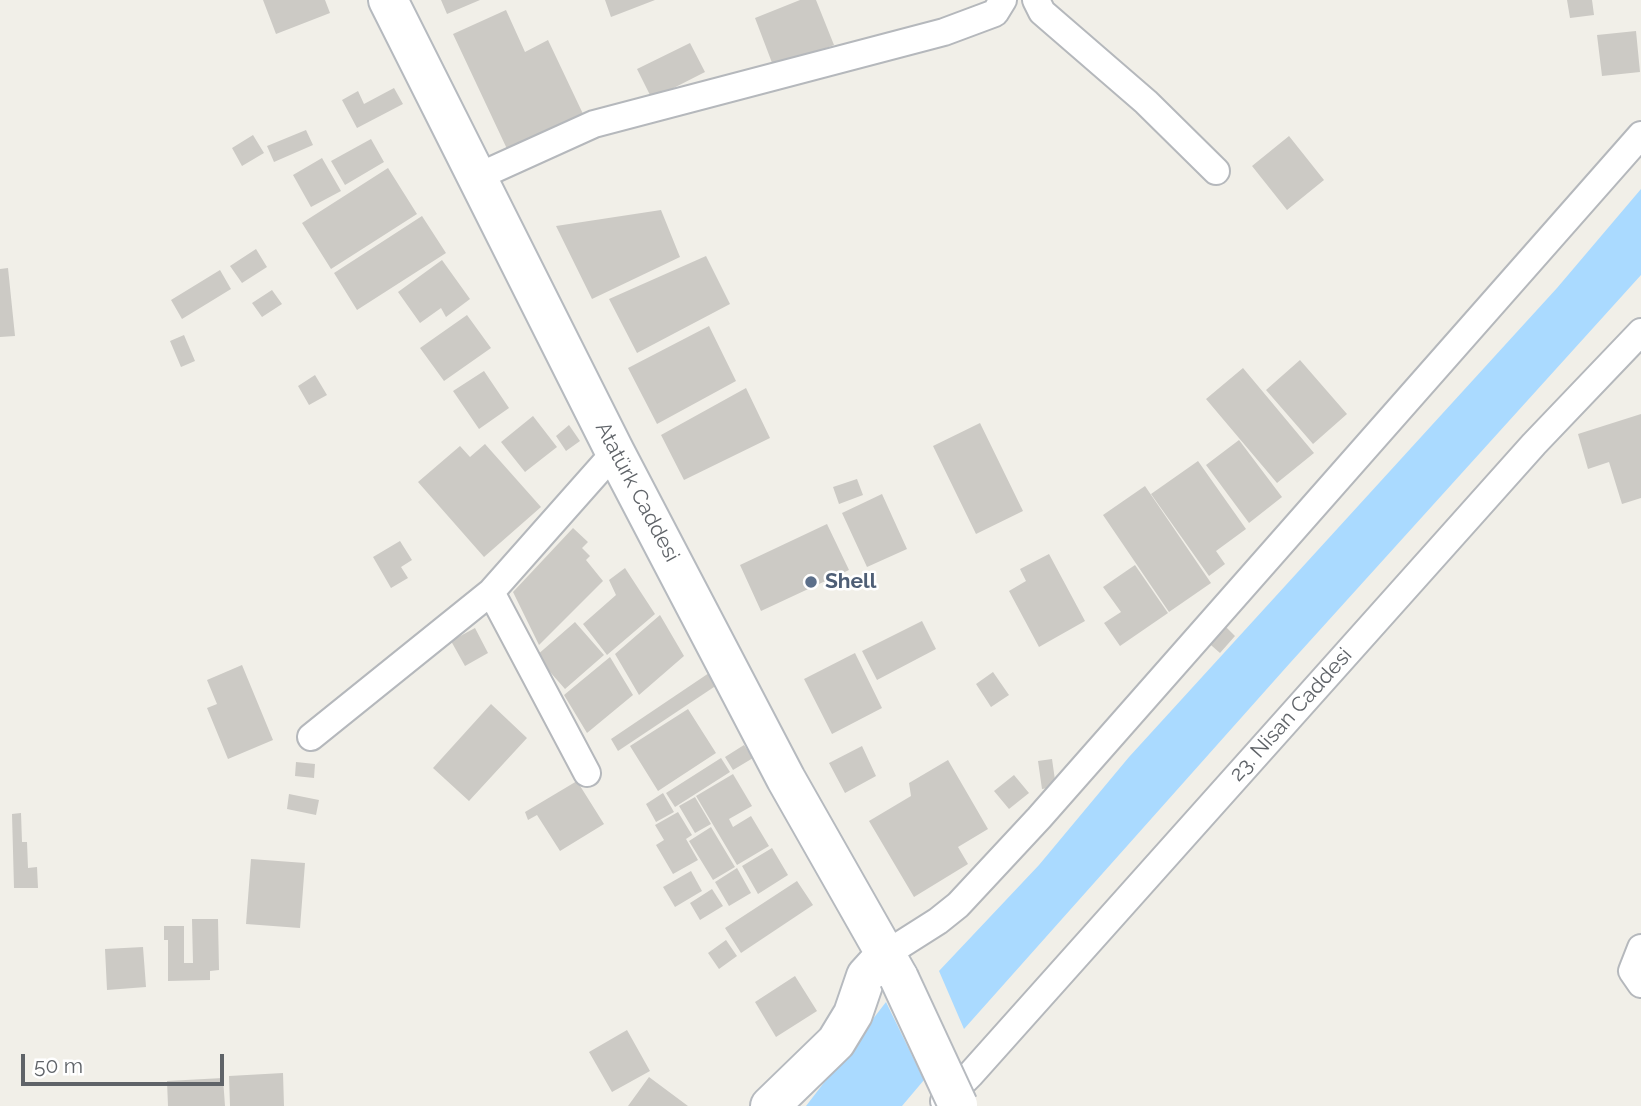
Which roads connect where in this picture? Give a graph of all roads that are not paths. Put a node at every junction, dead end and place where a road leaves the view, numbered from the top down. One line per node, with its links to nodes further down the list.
1 (388, 0): 6 (main road, Atatürk Caddesi)
2 (1003, 0): 6 (street)
3 (1035, 0): 5 (street)
4 (1641, 135): 13 (street)
5 (1216, 171)
6 (477, 177): 8 (main road, Atatürk Caddesi)
7 (1641, 332): 15 (street, 23. Nisan Caddesi)
8 (615, 452): 9 (street); 13 (main road, Atatürk Caddesi)
9 (491, 592): 10 (street); 11 (street)
10 (311, 737)
11 (587, 773)
12 (1641, 948): 14 (street)
13 (892, 966): 15 (main road, Atatürk Caddesi, bridge); 16 (main road)
14 (1641, 984)
15 (950, 1104)
16 (770, 1106)

